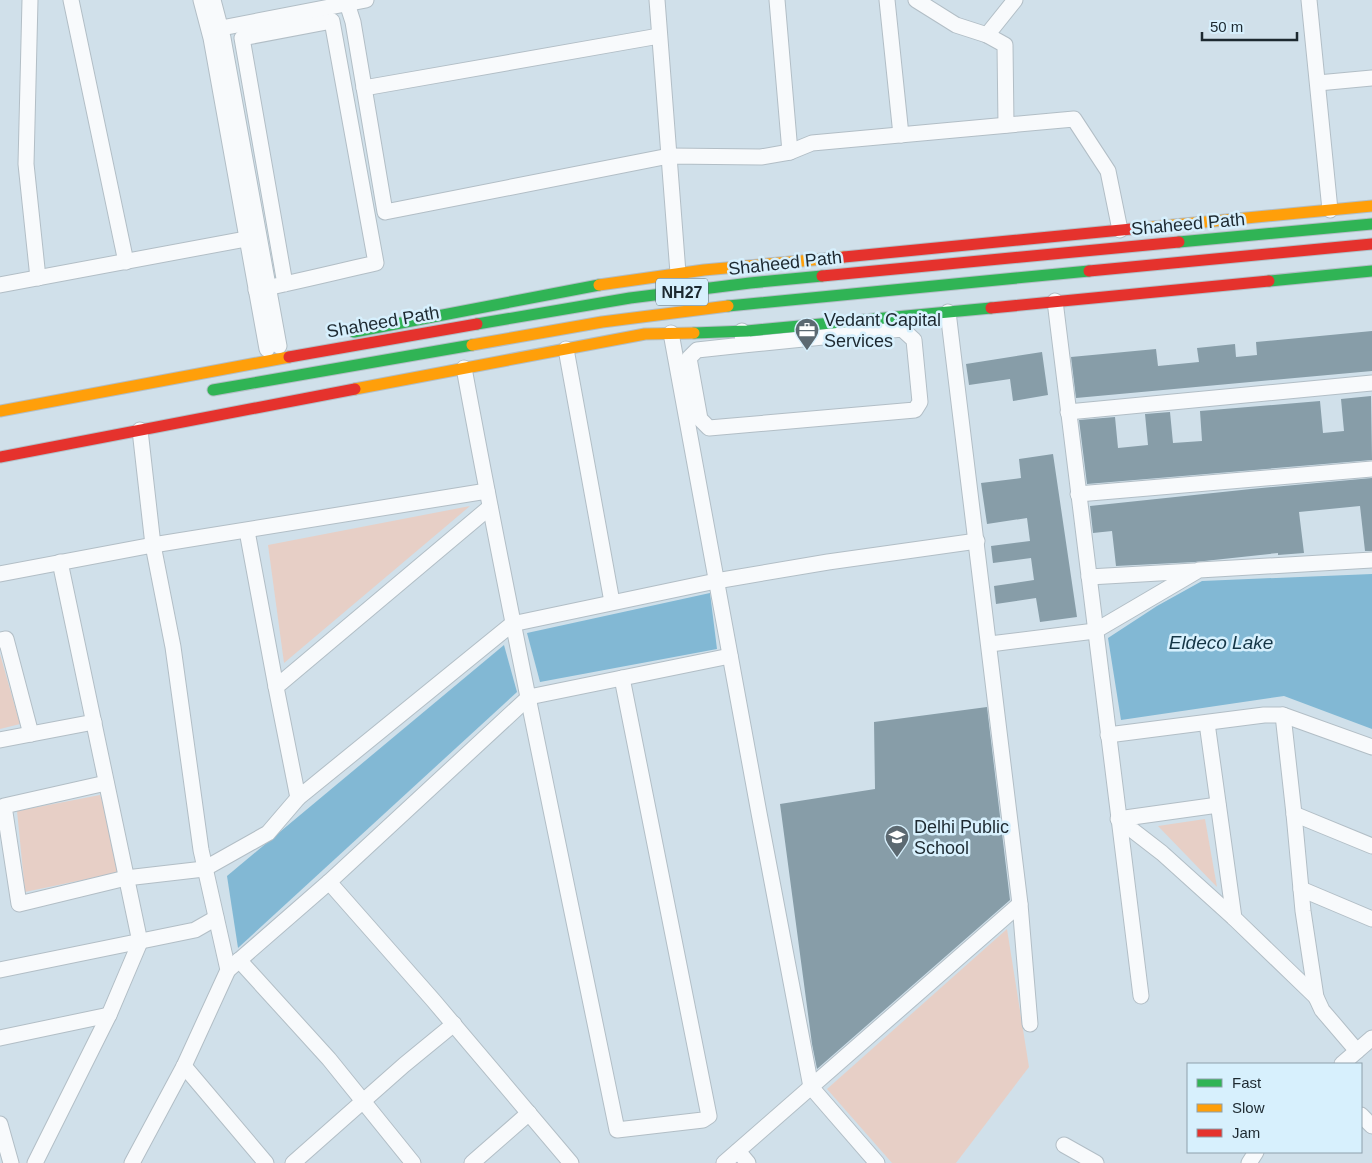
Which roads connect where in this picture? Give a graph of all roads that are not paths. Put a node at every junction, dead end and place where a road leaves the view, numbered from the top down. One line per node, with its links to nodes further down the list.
1 (30, 0): 32 (street)
2 (71, 0): 29 (street)
3 (201, 0): 13 (street)
4 (213, 0): 13 (street)
5 (366, 0): 12 (street)
6 (657, 0): 15 (street)
7 (777, 0): 21 (street)
8 (887, 0): 20 (street)
9 (916, 0): 14 (street)
10 (1015, 0): 14 (street)
11 (1309, 0): 17 (street)
12 (347, 2): 13 (street); 18 (street)
13 (215, 29): 27 (street)
14 (987, 35): 19 (street)
15 (660, 36): 18 (street); 22 (street)
16 (1372, 78): 17 (street)
17 (1318, 84): 24 (street)
18 (364, 88): 22 (street)
19 (1006, 125): 20 (street); 26 (street)
20 (901, 135): 21 (street)
21 (790, 152): 22 (street)
22 (669, 156): 31 (street)
23 (1372, 206): 24 (main road)
24 (1330, 210): 26 (main road)
25 (1372, 224): 49 (main road, Shaheed Path / NH27)
26 (1120, 230): 31 (main road)
27 (253, 238): 29 (street); 35 (street)
28 (1372, 244): 47 (main road, Shaheed Path / NH27)
29 (126, 262): 32 (street)
30 (1372, 270): 36 (main road)
31 (678, 273): 39 (main road)
32 (38, 278): 34 (street)
33 (285, 284): 33 (street); 35 (street)
34 (0, 286)
35 (262, 289): 42 (street)
36 (1054, 301): 37 (main road); 50 (street)
37 (948, 312): 38 (main road); 58 (street)
38 (838, 329): 41 (street); 41 (street)
39 (347, 333)
40 (671, 333): 41 (main road); 43 (main road); 65 (street)
41 (742, 338)
42 (273, 348)
43 (566, 349): 44 (main road); 66 (street)
44 (464, 368): 51 (main road); 54 (street)
45 (152, 371): 48 (main road)
46 (1372, 383): 50 (street)
47 (205, 392)
48 (0, 400)
49 (0, 411)
50 (1068, 412): 55 (street)
51 (140, 430): 52 (main road); 59 (street)
52 (0, 457)
53 (1372, 469): 55 (street)
54 (487, 492): 56 (street); 57 (street)
55 (1078, 494): 64 (street)
56 (490, 507): 67 (street); 73 (street)
57 (247, 532): 59 (street); 73 (street)
58 (977, 542): 65 (street); 70 (street)
59 (153, 545): 61 (street); 88 (street)
60 (1372, 560): 62 (street)
61 (60, 562): 63 (street); 76 (street)
62 (1199, 570): 64 (street); 68 (street)
63 (0, 574)
64 (1089, 576): 68 (street)
65 (716, 581): 66 (street); 71 (street)
66 (612, 602): 67 (street)
67 (512, 624): 74 (street); 83 (street)
68 (1095, 630): 70 (street); 79 (street)
69 (0, 640): 78 (street)
70 (990, 644): 92 (street)
71 (730, 656): 72 (street); 109 (street)
72 (622, 678): 74 (street); 74 (street)
73 (276, 687): 83 (street)
74 (529, 697): 90 (street)
75 (1283, 715): 77 (street); 81 (street); 85 (street)
76 (94, 722): 78 (street); 82 (street)
77 (1207, 723): 79 (street); 84 (street)
78 (32, 734): 80 (street)
79 (1108, 735): 86 (street)
80 (0, 740)
81 (1372, 747)
82 (106, 783): 89 (street); 89 (street)
83 (298, 798): 88 (street)
84 (1218, 805): 86 (street); 94 (street)
85 (1294, 814): 87 (street); 91 (street)
86 (1118, 819): 94 (street); 99 (street)
87 (1372, 846)
88 (204, 869): 89 (street); 93 (street)
89 (126, 878): 96 (street)
90 (329, 882): 97 (street); 102 (street)
91 (1301, 888): 95 (street); 100 (street)
92 (1020, 904): 103 (street); 109 (street)
93 (216, 918): 96 (street); 97 (street)
94 (1234, 918): 100 (street)
95 (1372, 919)
96 (140, 942): 98 (street); 101 (street)
97 (234, 965): 108 (street); 110 (street)
98 (0, 970)
99 (1141, 996)
100 (1316, 997): 106 (street)
101 (109, 1015): 104 (street); 118 (street)
102 (454, 1024): 110 (street); 111 (street)
103 (1030, 1024)
104 (0, 1038)
105 (1372, 1038): 106 (street)
106 (1357, 1051): 107 (street)
107 (1343, 1063)
108 (184, 1066): 119 (street); 120 (street)
109 (811, 1087): 116 (street); 127 (street)
110 (363, 1101): 121 (street); 122 (street)
111 (529, 1113): 123 (street); 124 (street)
112 (1362, 1116): 114 (street)
113 (0, 1124): 117 (street)
114 (1372, 1126)
115 (1064, 1145): 128 (street)
116 (738, 1151): 125 (street); 126 (street)
117 (11, 1163)
118 (35, 1163)
119 (132, 1163)
120 (266, 1163)
121 (293, 1163)
122 (413, 1163)
123 (472, 1163)
124 (571, 1163)
125 (724, 1163)
126 (748, 1163)
127 (877, 1163)
128 (1096, 1163)

